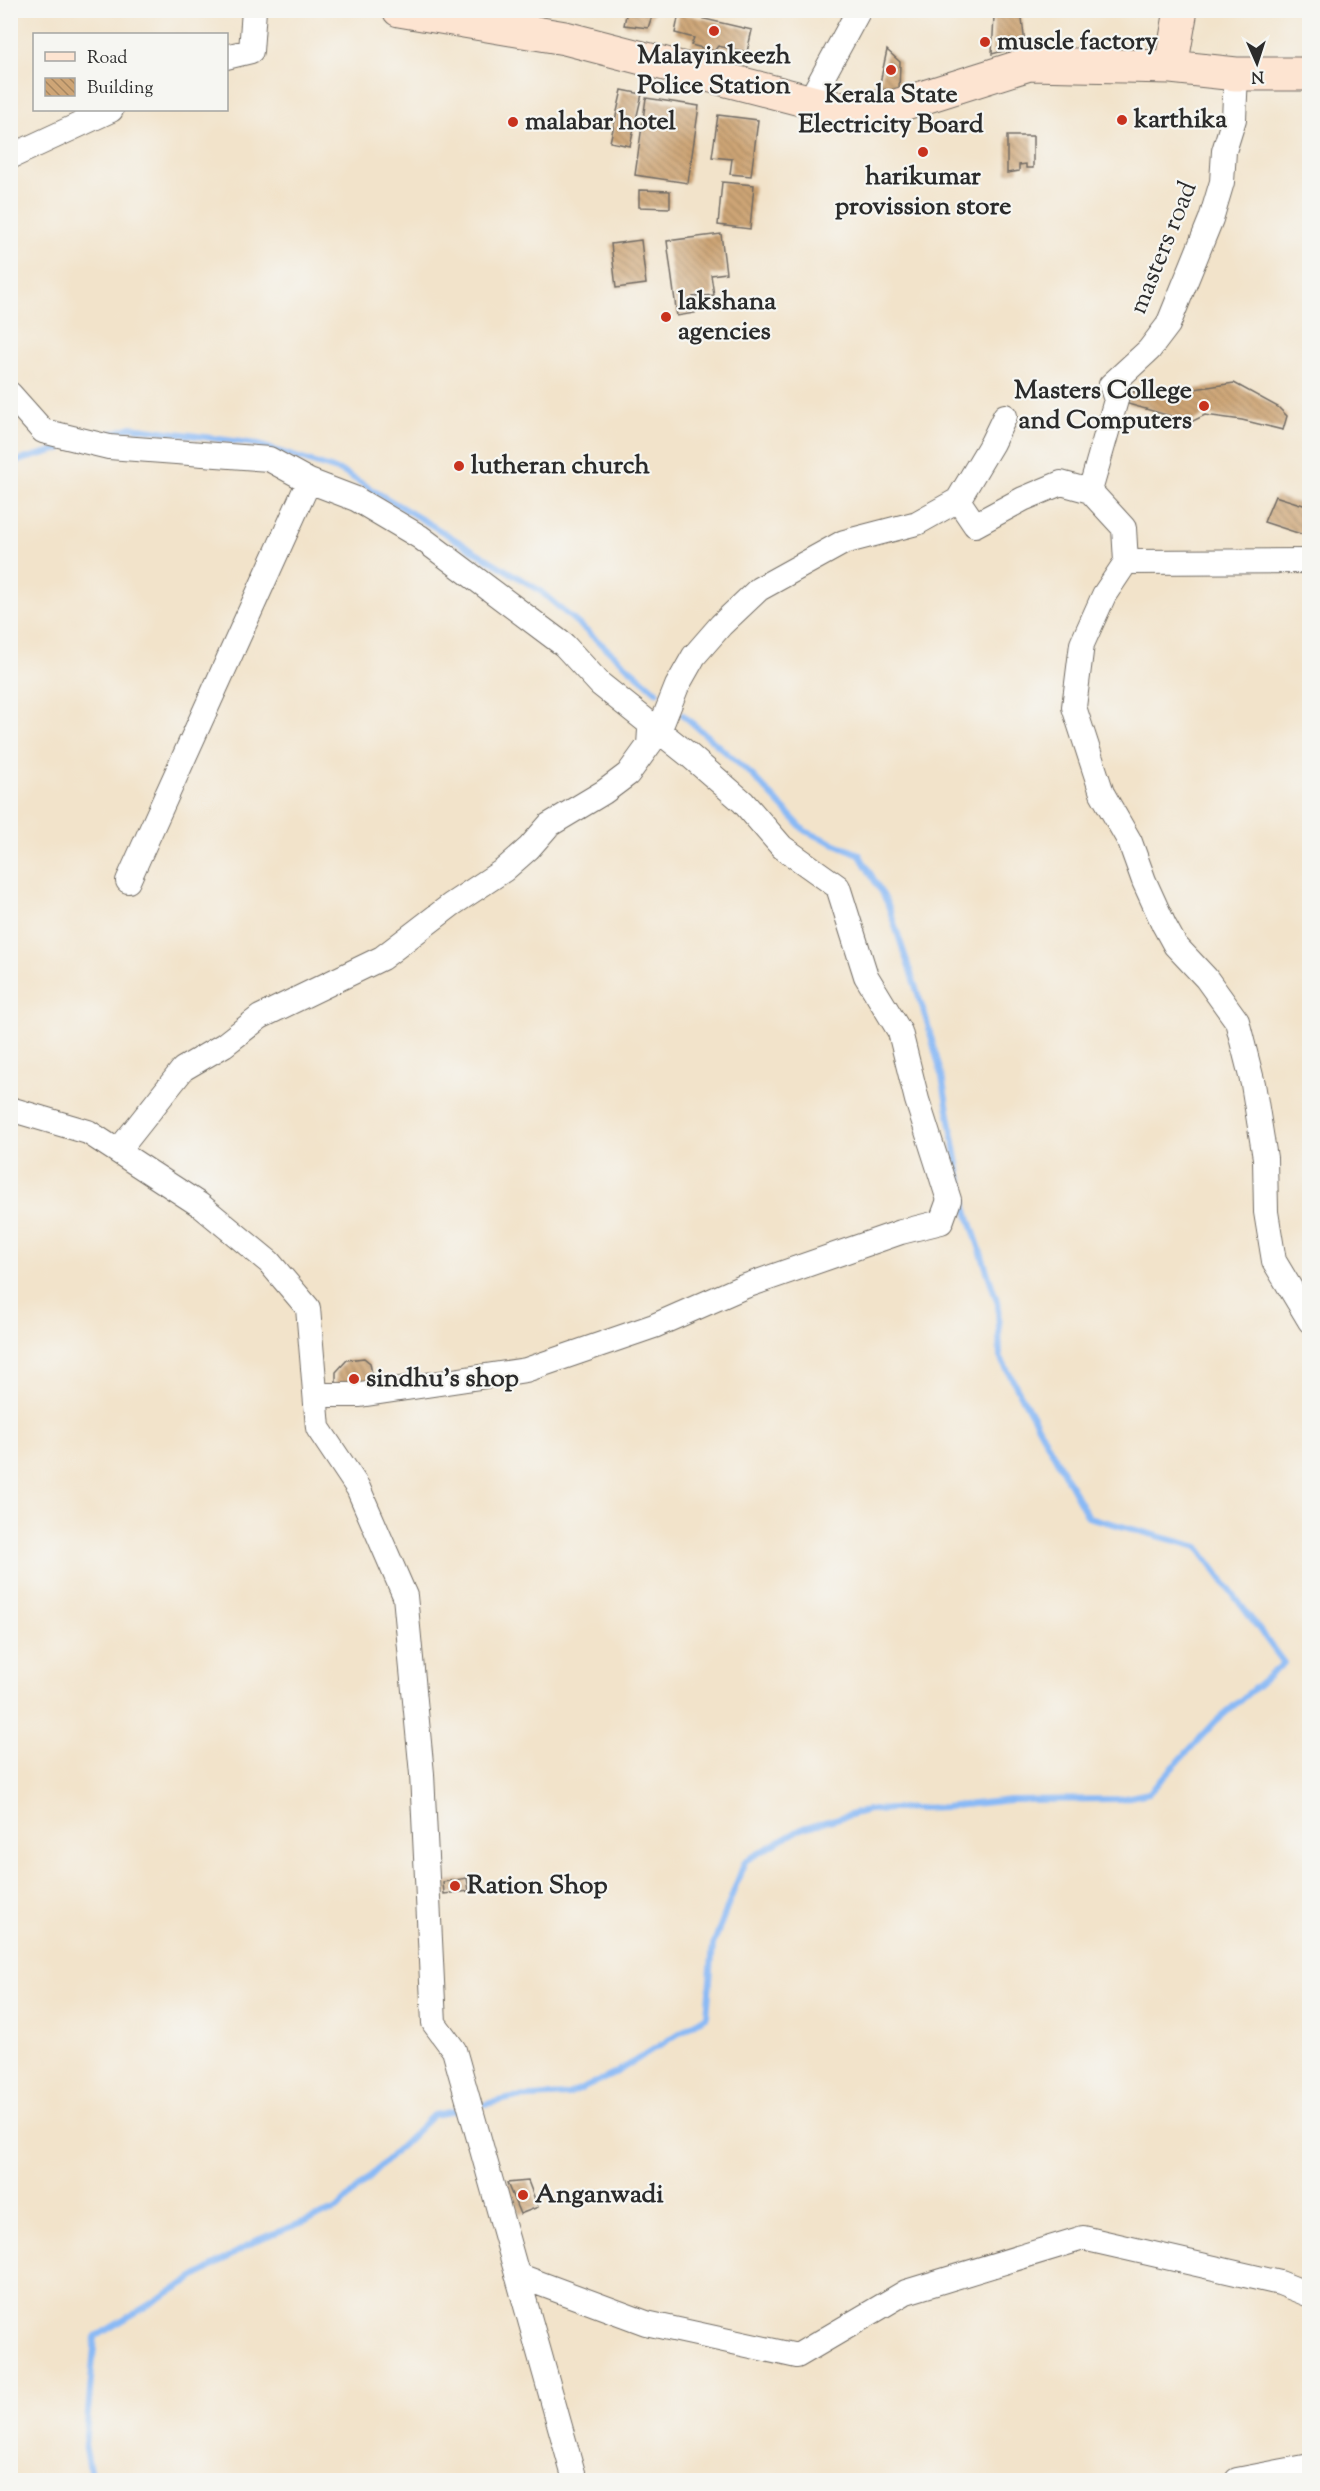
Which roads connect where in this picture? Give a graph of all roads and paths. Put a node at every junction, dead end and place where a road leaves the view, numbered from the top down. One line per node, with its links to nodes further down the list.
1 (254, 10): 5 (street)
2 (399, 10): 9 (main road)
3 (860, 10): 9 (street)
4 (1178, 14): 6 (main road)
5 (228, 57)
6 (1171, 67): 7 (main road); 9 (main road)
7 (1236, 74): 8 (main road); 15 (street, masters road)
8 (1310, 74)
9 (809, 102)
10 (109, 111): 11 (street)
11 (10, 157)
12 (10, 394): 14 (street)
13 (1005, 416): 16 (street)
14 (309, 481): 19 (street); 20 (street)
15 (1090, 491): 16 (street); 18 (street)
16 (958, 500): 19 (street)
17 (1310, 561): 18 (street)
18 (1126, 562): 23 (street)
19 (653, 734): 22 (street); 24 (street)
20 (128, 881)
21 (10, 1109): 22 (street)
22 (118, 1151): 24 (street)
23 (1310, 1321)
24 (316, 1395): 25 (street)
25 (517, 2275): 26 (street); 28 (street)
26 (1310, 2295)
27 (1310, 2466): 29 (street)
28 (574, 2481)
29 (1237, 2481)

